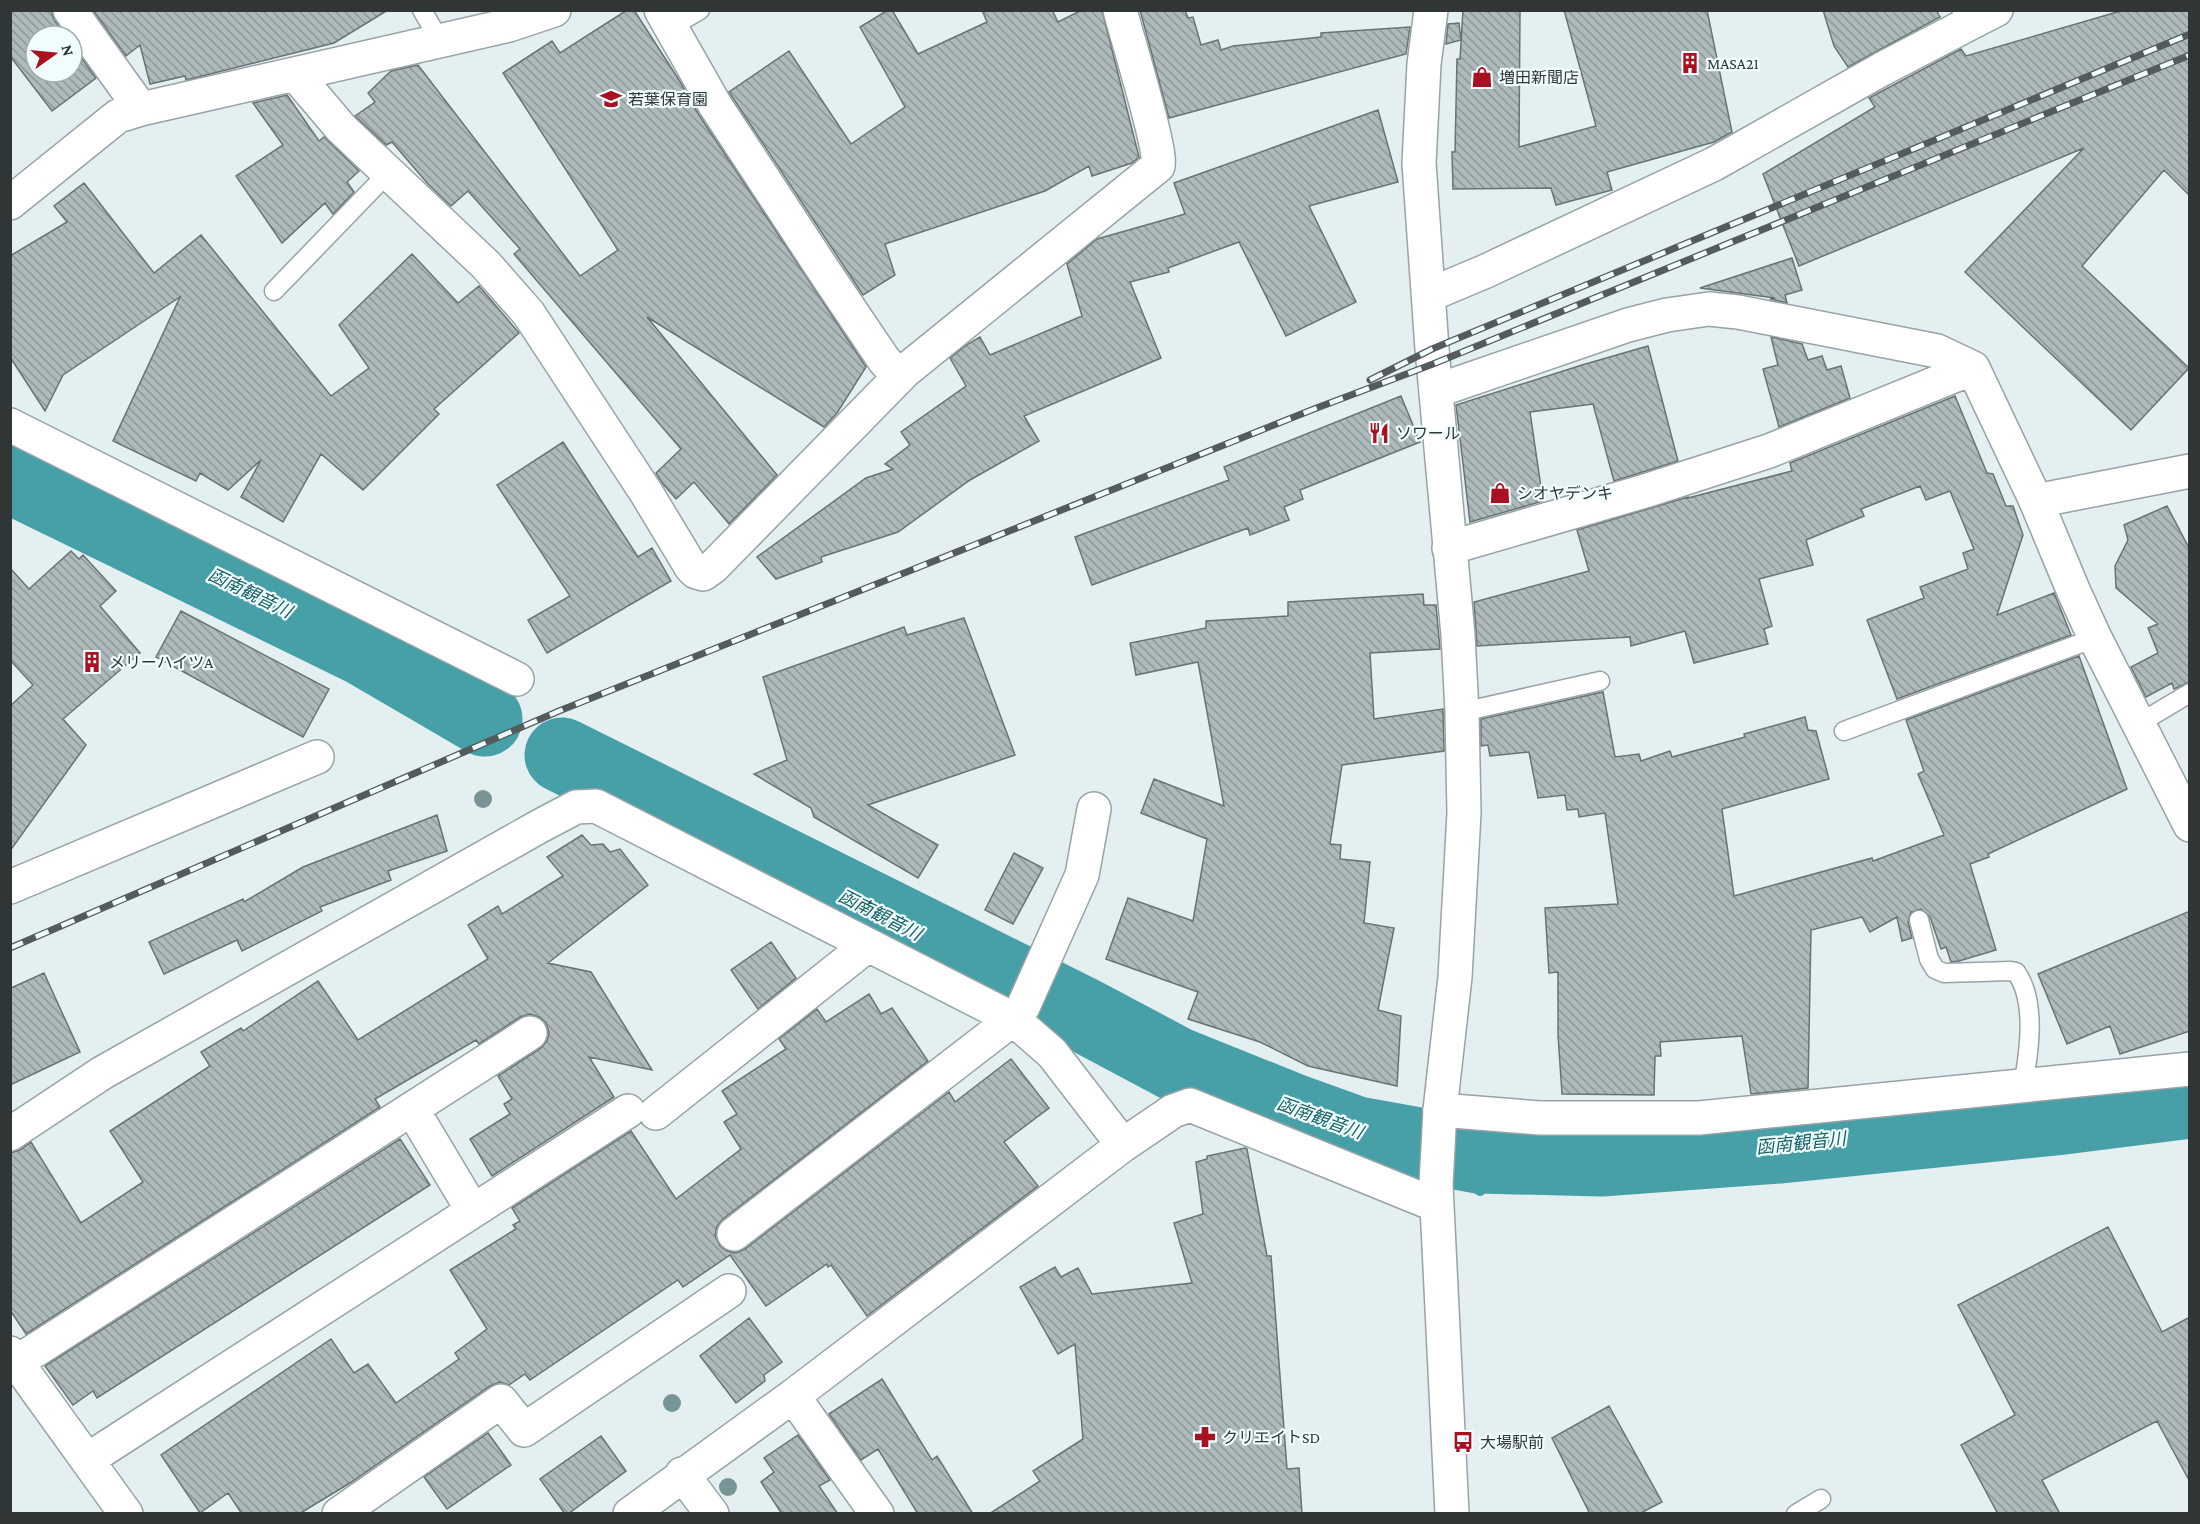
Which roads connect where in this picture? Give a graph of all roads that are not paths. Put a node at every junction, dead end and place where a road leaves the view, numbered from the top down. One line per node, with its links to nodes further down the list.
1 (70, 10): 11 (street)
2 (422, 10): 9 (lane)
3 (554, 10): 9 (street)
4 (700, 10): 8 (lane)
5 (1120, 10): 17 (street)
6 (1431, 10): 15 (street)
7 (1980, 14): 15 (street)
8 (666, 19): 17 (street)
9 (440, 41): 10 (street)
10 (296, 75): 11 (street); 12 (street)
11 (141, 108): 13 (street)
12 (388, 173): 14 (lane); 17 (street)
13 (10, 203)
14 (274, 291)
15 (1429, 295): 18 (street)
16 (1972, 368): 18 (street); 21 (street); 22 (street)
17 (899, 377)
18 (1436, 391): 22 (street)
19 (10, 425): 24 (street)
20 (2190, 471): 21 (street)
21 (2036, 501): 23 (street)
22 (1449, 548): 27 (street)
23 (2095, 638): 28 (street); 29 (lane)
24 (517, 679)
25 (1600, 681): 27 (lane)
26 (2190, 693): 28 (lane)
27 (1462, 712): 41 (street)
28 (2138, 724): 32 (street)
29 (1844, 731)
30 (318, 757): 33 (street)
31 (1094, 809): 36 (street)
32 (2190, 825)
33 (10, 887)
34 (1919, 920): 39 (lane)
35 (868, 945): 36 (street); 42 (street); 45 (street)
36 (1018, 1013): 43 (street); 46 (street)
37 (530, 1033): 40 (street)
38 (2190, 1069): 39 (street)
39 (2023, 1086): 41 (street)
40 (412, 1109): 45 (street); 48 (street)
41 (1440, 1114): 44 (street)
42 (10, 1134)
43 (1123, 1145): 44 (street); 49 (street)
44 (1436, 1195): 58 (street)
45 (473, 1211): 50 (street)
46 (734, 1234)
47 (729, 1291): 54 (street)
48 (14, 1358): 50 (street)
49 (793, 1396): 51 (street); 57 (street)
50 (87, 1460): 53 (street)
51 (682, 1474): 55 (street); 56 (street)
52 (1821, 1499): 59 (lane)
53 (126, 1514)
54 (339, 1514)
55 (630, 1514)
56 (712, 1514)
57 (877, 1514)
58 (1452, 1514)
59 (1796, 1514)

